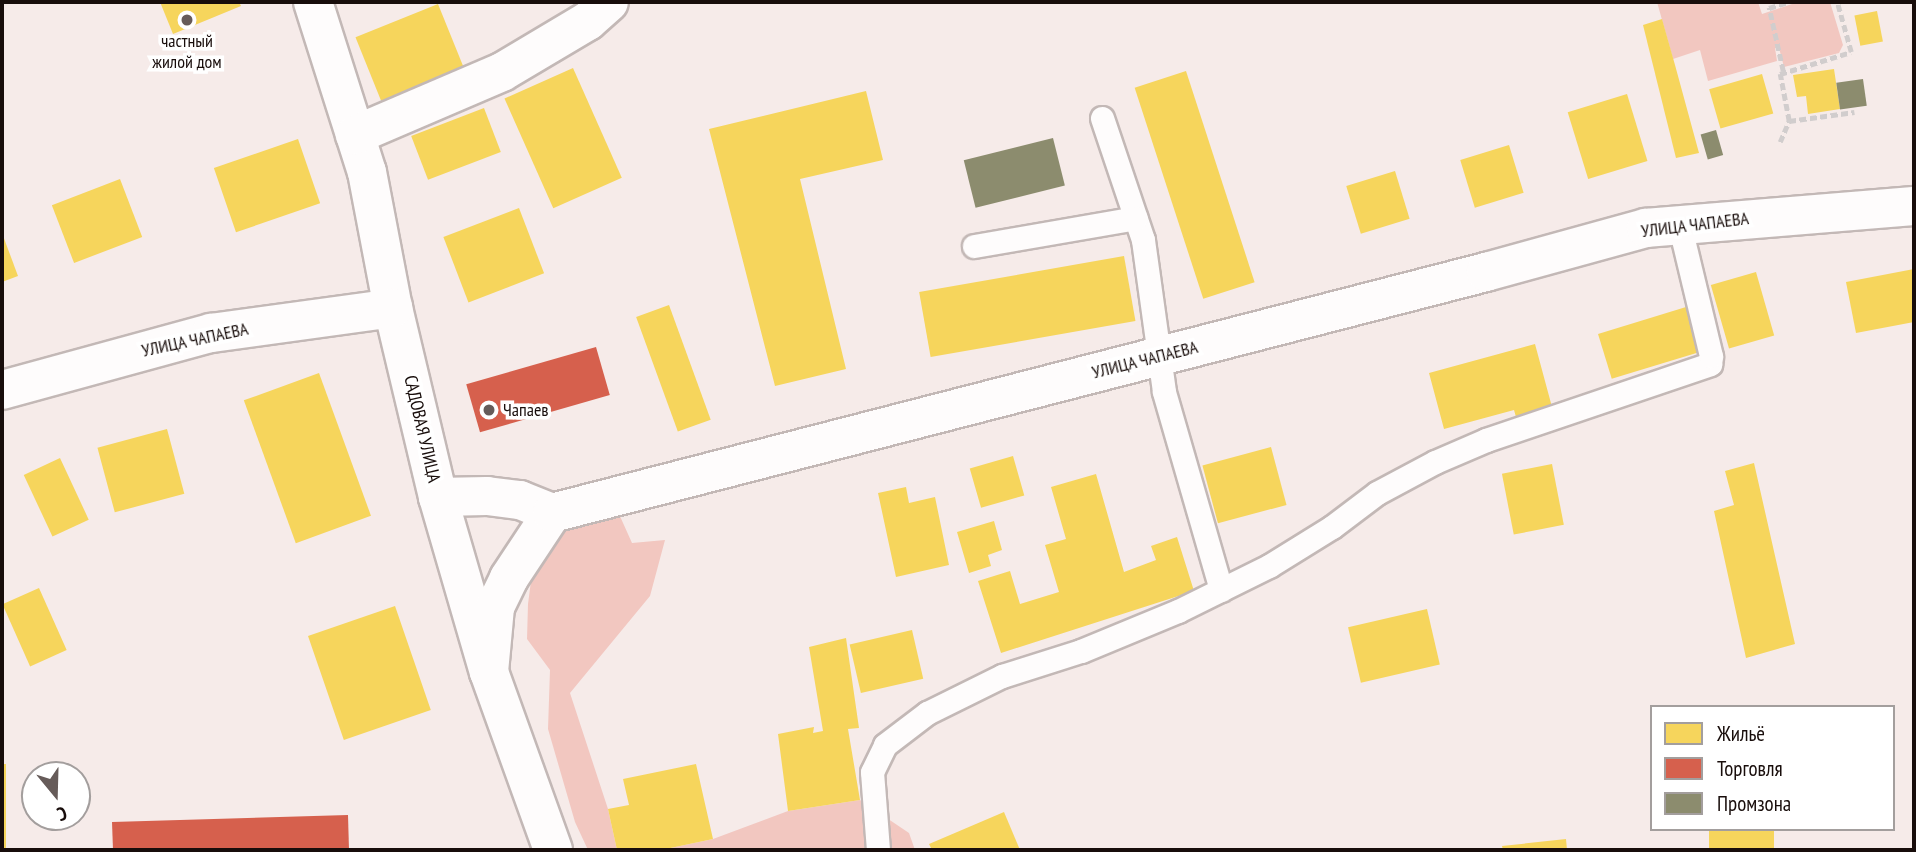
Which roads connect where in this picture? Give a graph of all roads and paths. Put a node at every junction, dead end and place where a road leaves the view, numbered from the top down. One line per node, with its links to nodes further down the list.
1 (313, 2): 9 (street, САДОВАЯ УЛИЦА)
2 (609, 2): 9 (street)
3 (1788, 2): 5 (path)
4 (1837, 2): 5 (path)
5 (1783, 71): 8 (path)
6 (1854, 112): 8 (path)
7 (1102, 118): 12 (lane)
8 (1789, 121): 10 (path)
9 (355, 135): 15 (street, САДОВАЯ УЛИЦА)
10 (1780, 142)
11 (1914, 206): 13 (street, УЛИЦА ЧАПАЕВА)
12 (1136, 218): 14 (lane); 16 (lane)
13 (1679, 223): 16 (street, УЛИЦА ЧАПАЕВА); 20 (lane)
14 (974, 246)
15 (393, 309): 17 (street, УЛИЦА ЧАПАЕВА); 18 (street, САДОВАЯ УЛИЦА)
16 (1160, 356): 19 (street, УЛИЦА ЧАПАЕВА); 20 (lane)
17 (2, 390)
18 (438, 497): 19 (street); 21 (street, САДОВАЯ УЛИЦА)
19 (552, 513): 21 (street)
20 (1221, 590): 23 (lane)
21 (489, 672): 22 (street, САДОВАЯ УЛИЦА)
22 (553, 850)
23 (878, 850)

